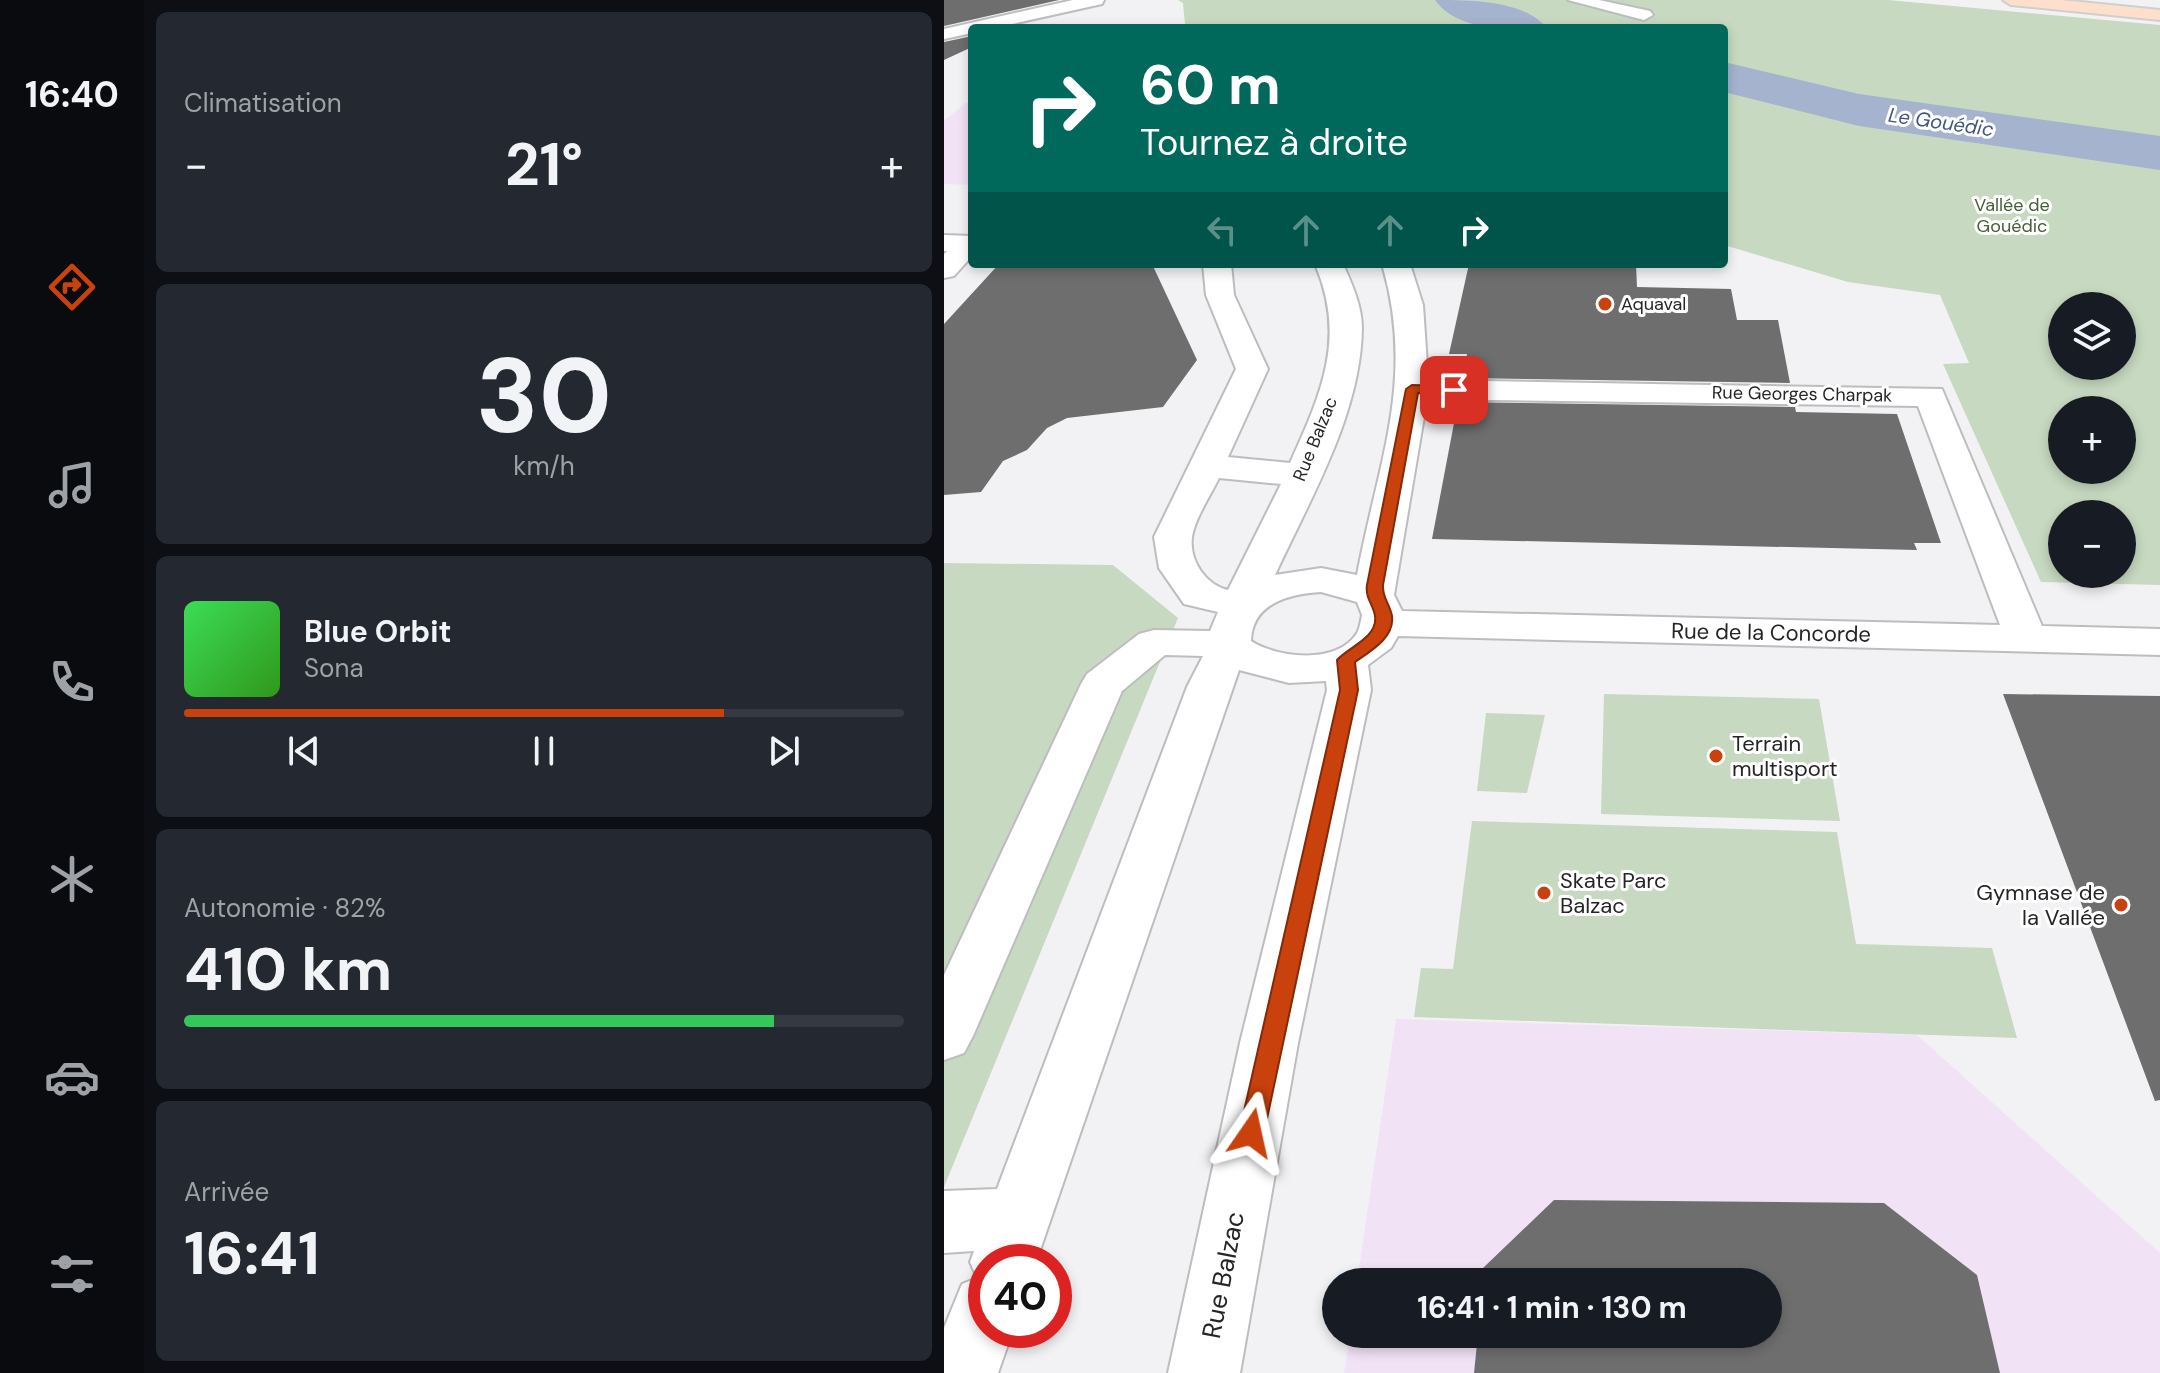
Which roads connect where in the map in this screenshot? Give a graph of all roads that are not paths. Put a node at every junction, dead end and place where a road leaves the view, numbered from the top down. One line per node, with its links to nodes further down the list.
1 (1096, 0): 8 (street)
2 (1576, 0): 6 (street)
3 (2011, 0): 7 (main road)
4 (998, 3): 8 (street)
5 (961, 13): 9 (street)
6 (1644, 15)
7 (2160, 15)
8 (1029, 16): 10 (street); 11 (street)
9 (995, 24)
10 (1001, 24)
11 (1044, 24)
12 (968, 30): 13 (street)
13 (946, 33)
14 (944, 243): 15 (street)
15 (968, 243)
16 (968, 245): 20 (street)
17 (1217, 268): 22 (street)
18 (1331, 268): 23 (street, Rue Balzac)
19 (1397, 268): 21 (street, Rue Balzac)
20 (944, 270)
21 (1412, 389): 25 (street, Rue Balzac); 26 (street, Rue Georges Charpak)
22 (1208, 466): 23 (street); 24 (street)
23 (1302, 475): 24 (street, Rue Balzac)
24 (1235, 626): 25 (street); 25 (street); 28 (street); 30 (street, Rue Balzac)
25 (1367, 626): 26 (street, Rue de la Concorde); 33 (street, Rue Balzac)
26 (2026, 638): 27 (street, Rue de la Concorde)
27 (2160, 642)
28 (944, 1036)
29 (944, 1222): 30 (street)
30 (1011, 1240)
31 (971, 1348): 32 (street)
32 (962, 1373)
33 (1204, 1373)

